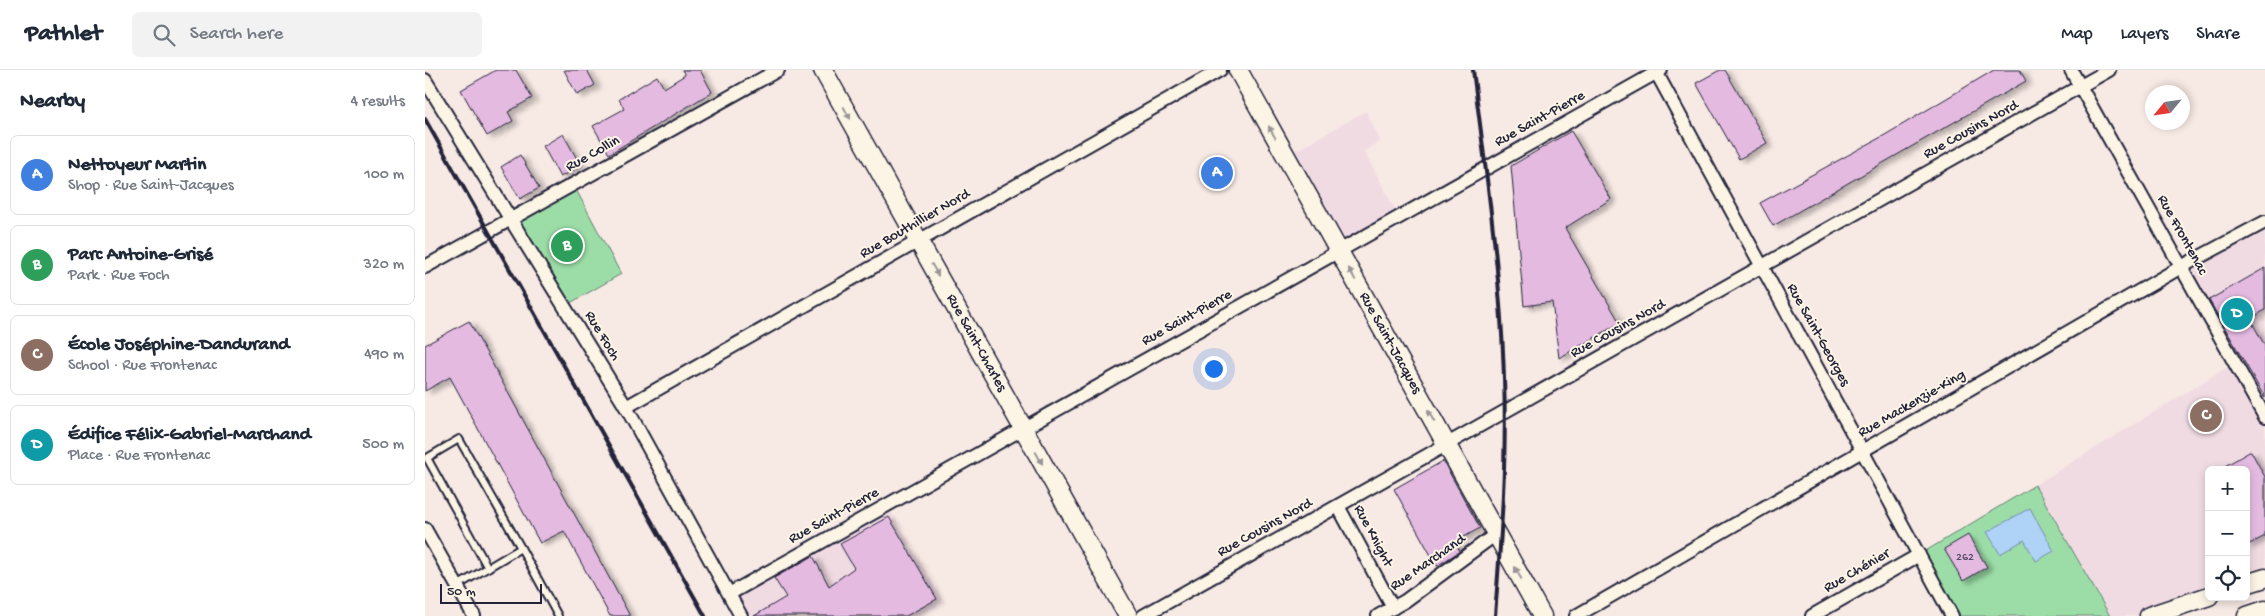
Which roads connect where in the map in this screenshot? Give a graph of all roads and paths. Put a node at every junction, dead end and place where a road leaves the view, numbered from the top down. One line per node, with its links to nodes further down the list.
1 (778, 70): 10 (street, Rue Collin)
2 (823, 70): 12 (street, Rue Saint-Charles, one-way to 12)
3 (1220, 70): 12 (street, Rue Bouthillier Nord)
4 (1238, 70): 13 (street, Rue Saint-Jacques, one-way to 4)
5 (2071, 70): 9 (street, Rue Frontenac)
6 (2109, 70): 9 (street, Rue Cousins Nord)
7 (1658, 71): 13 (street, Rue Saint-Pierre); 14 (street, Rue Saint-Georges)
8 (425, 80): 10 (street, Rue Foch)
9 (2080, 87): 14 (street, Rue Cousins Nord); 16 (street, Rue Frontenac)
10 (511, 219): 15 (street, Rue Collin); 17 (street, Rue Foch)
11 (2265, 222): 16 (street, Rue Mackenzie-King)
12 (919, 241): 17 (street, Rue Bouthillier Nord); 19 (street, Rue Saint-Charles, one-way to 19)
13 (1339, 251): 19 (street, Rue Saint-Pierre); 20 (street, Rue Saint-Jacques, one-way to 13)
14 (1762, 266): 20 (street, Rue Cousins Nord); 21 (street, Rue Saint-Georges)
15 (425, 267)
16 (2181, 268): 18 (street, Rue Frontenac); 21 (street, Rue Mackenzie-King)
17 (626, 407): 31 (street, Rue Foch)
18 (2265, 417)
19 (1023, 428): 31 (street, Rue Saint-Pierre); 39 (street, Rue Saint-Charles, one-way to 39)
20 (1446, 444): 22 (street, Rue Cousins Nord); 24 (street, Rue Saint-Jacques)
21 (1862, 451): 26 (street, Rue Saint-Georges); 43 (street, Rue Mackenzie-King)
22 (1338, 506): 33 (street, Rue Knight); 40 (street, Rue Cousins Nord)
23 (425, 528): 30 (street)
24 (1496, 534): 33 (street, Rue Marchand); 42 (street, Rue Saint-Jacques, one-way to 24)
25 (521, 548): 27 (lane); 27 (lane); 37 (lane)
26 (1919, 554): 44 (street, Rue Chénier); 45 (street, Rue Saint-Georges)
27 (488, 568): 30 (lane)
28 (2265, 578): 29 (street)
29 (2250, 583)
30 (457, 586): 36 (street)
31 (729, 594): 38 (street, Rue Foch)
32 (2205, 597): 35 (street)
33 (1393, 608): 41 (street, Rue Marchand)
34 (2265, 610): 46 (street)
35 (2158, 614)
36 (474, 616)
37 (558, 616)
38 (741, 616)
39 (1128, 616)
40 (1143, 616)
41 (1378, 616)
42 (1542, 616)
43 (1576, 616)
44 (1812, 616)
45 (1952, 616)
46 (2247, 616)

